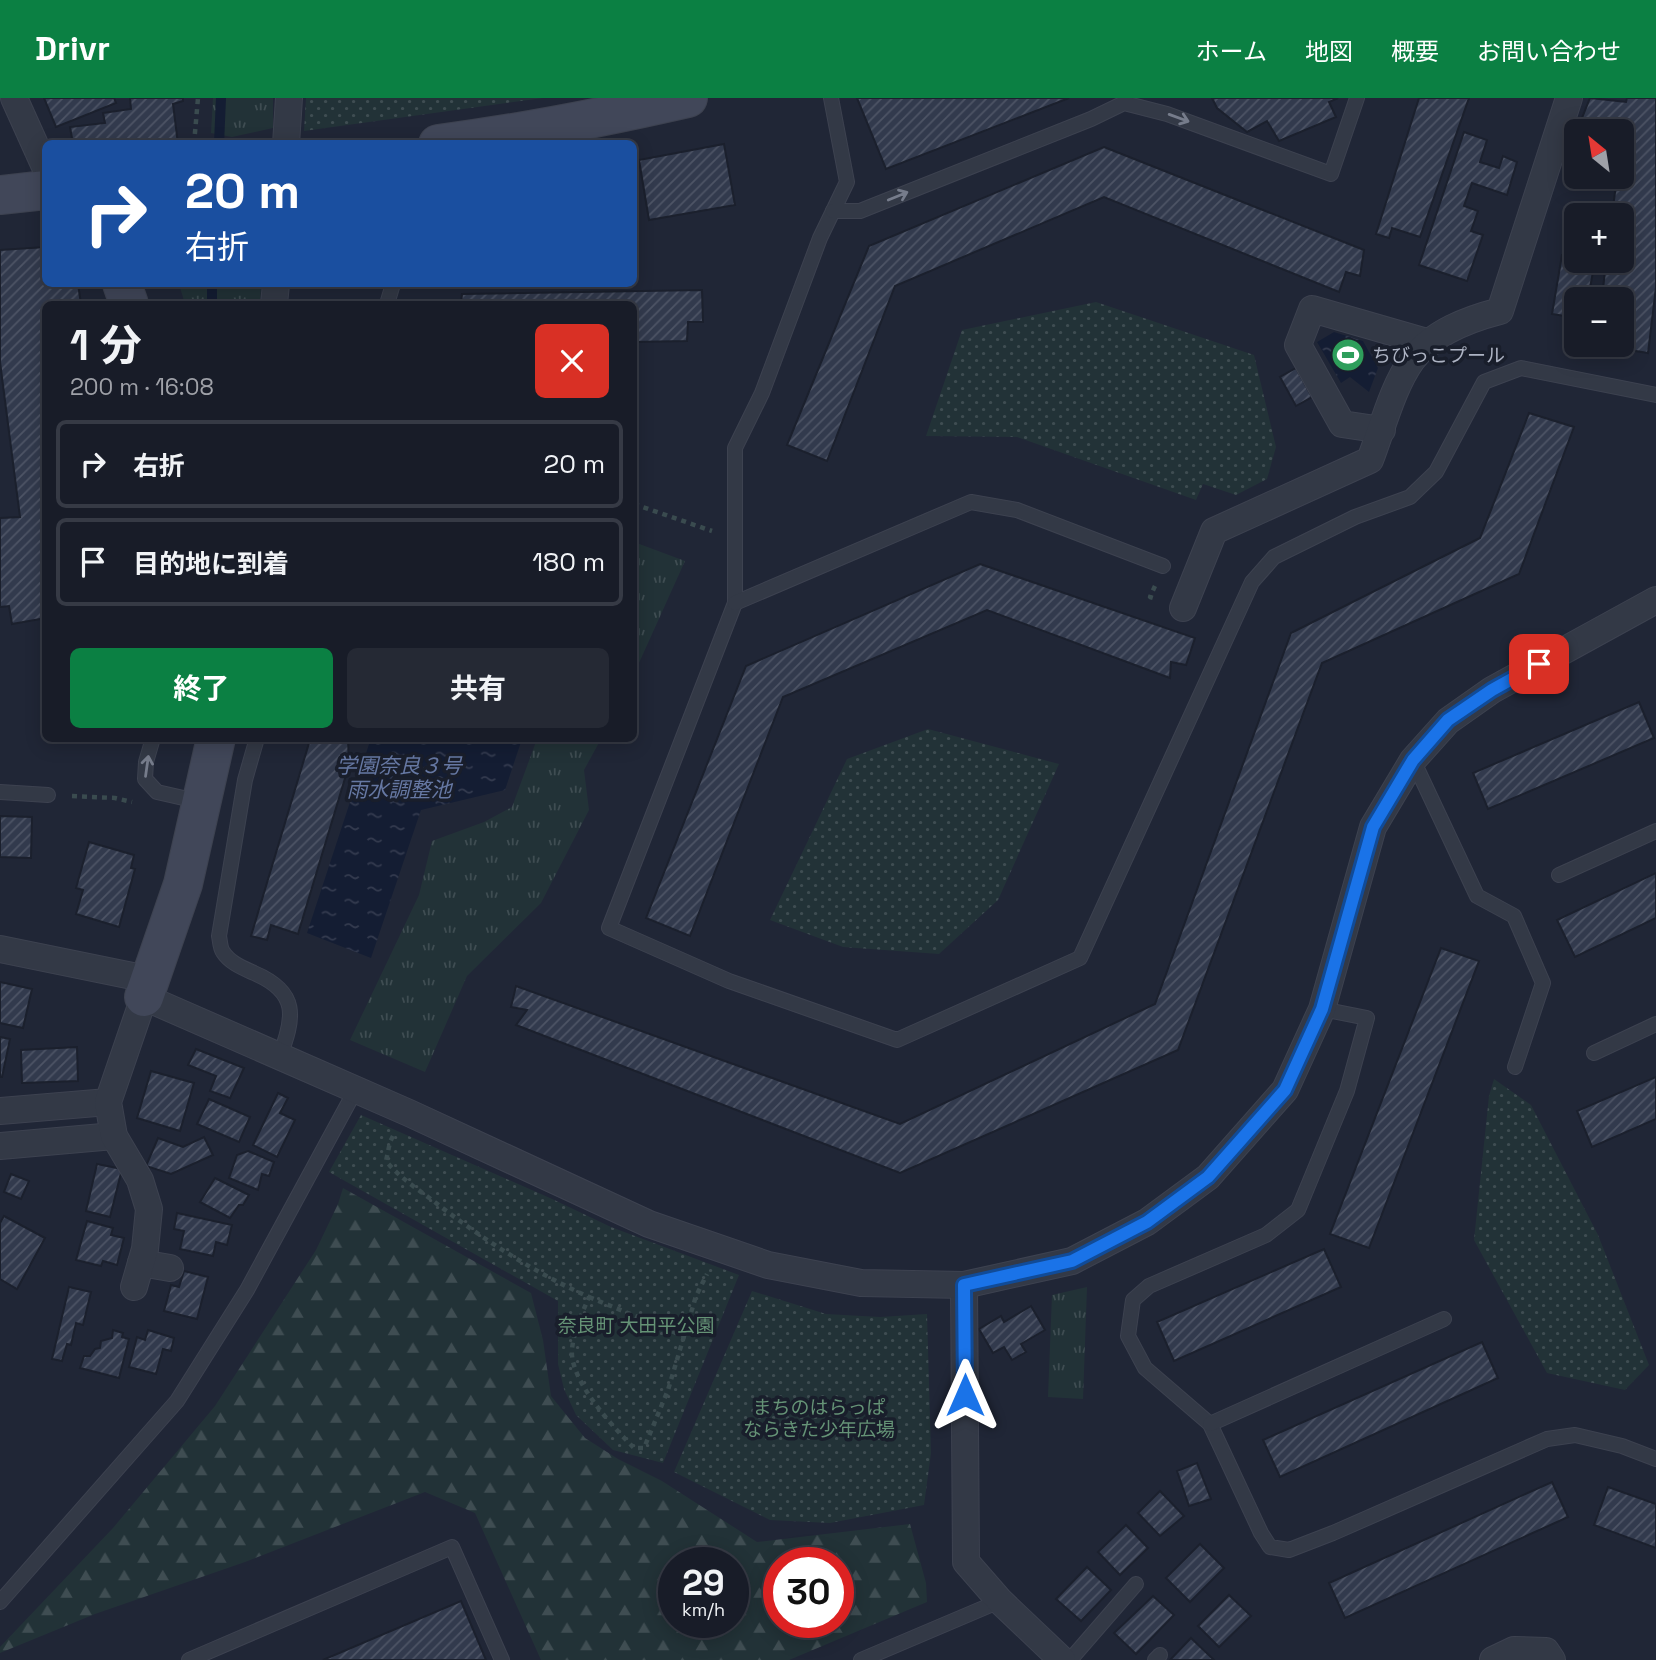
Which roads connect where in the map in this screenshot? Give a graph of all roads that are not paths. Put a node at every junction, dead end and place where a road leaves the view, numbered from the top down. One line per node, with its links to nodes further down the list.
1 (14, 98): 10 (street)
2 (289, 98): 8 (street)
3 (688, 98): 7 (street)
4 (831, 98): 13 (lane)
5 (1357, 98): 13 (lane, one-way to 5)
6 (1569, 98): 14 (street)
7 (598, 108): 9 (street)
8 (286, 140)
9 (470, 140)
10 (42, 160)
11 (42, 190): 12 (street)
12 (0, 195)
13 (833, 211): 19 (lane)
14 (1430, 343): 16 (street); 16 (street)
15 (1656, 395): 19 (lane)
16 (1382, 430): 20 (street)
17 (1163, 566): 19 (lane)
18 (1656, 600): 24 (street)
19 (735, 603)
20 (1183, 608)
21 (152, 742): 27 (lane, one-way to 21)
22 (215, 742): 27 (street)
23 (256, 742): 35 (lane)
24 (1413, 760): 32 (street); 36 (lane)
25 (0, 792): 26 (lane)
26 (48, 794)
27 (202, 802): 31 (street)
28 (1656, 831): 29 (lane)
29 (1559, 875)
30 (0, 949): 31 (street)
31 (148, 988): 35 (street); 38 (street)
32 (1322, 1009): 43 (street); 45 (lane)
33 (1656, 1024): 34 (lane)
34 (1594, 1053)
35 (279, 1058): 37 (street)
36 (1515, 1067)
37 (355, 1091): 43 (street); 49 (lane)
38 (108, 1102): 39 (street); 40 (street)
39 (0, 1111)
40 (114, 1136): 41 (street); 42 (street)
41 (0, 1146)
42 (170, 1268)
43 (964, 1285): 48 (street)
44 (1444, 1319): 45 (lane)
45 (1210, 1423): 46 (lane)
46 (1656, 1459)
47 (1136, 1584): 54 (lane)
48 (1000, 1601): 52 (lane); 53 (street)
49 (0, 1602)
50 (190, 1660): 51 (lane)
51 (502, 1660)
52 (860, 1660)
53 (1062, 1660)
54 (1070, 1660)
55 (1493, 1660): 56 (street)
56 (1552, 1660)

